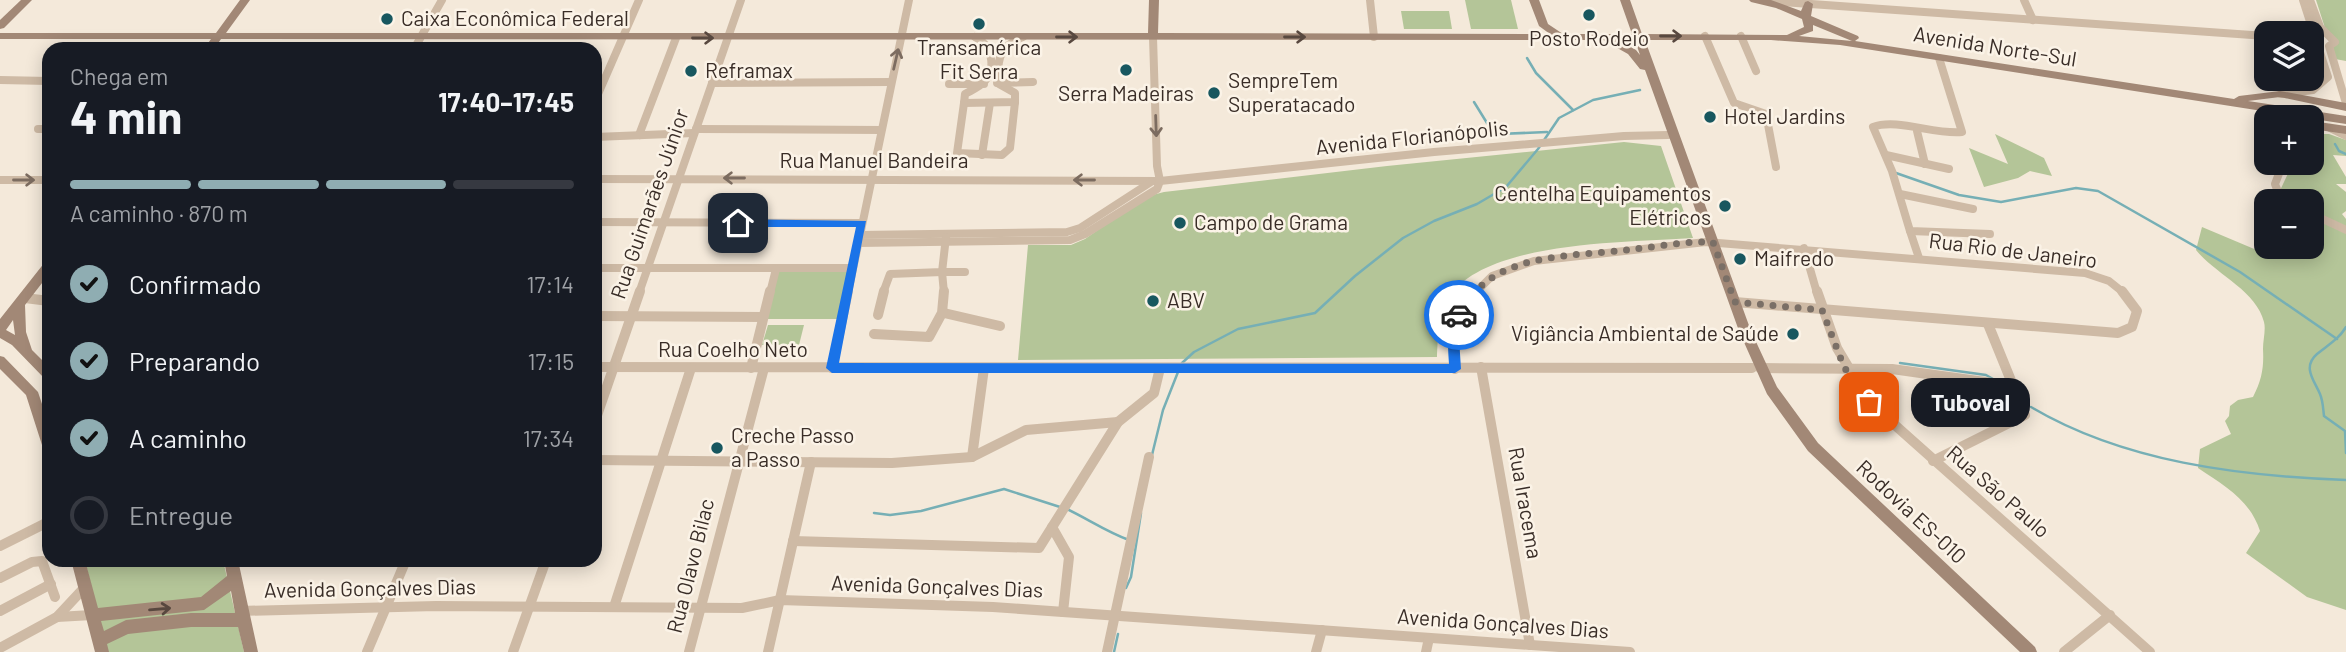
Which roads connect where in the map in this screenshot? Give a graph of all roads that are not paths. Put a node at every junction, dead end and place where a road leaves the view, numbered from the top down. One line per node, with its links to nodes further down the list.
1 (27, 0): 23 (main road)
2 (245, 0): 33 (main road)
3 (442, 0): 34 (street)
4 (639, 0): 41 (street)
5 (741, 0): 35 (street, Rua Guimarães Júnior)
6 (909, 0): 26 (street)
7 (1154, 0): 38 (main road)
8 (1370, 0): 39 (street)
9 (1534, 0): 19 (main road)
10 (1545, 0): 19 (main road)
11 (1618, 0): 24 (main road)
12 (1625, 0): 24 (main road, Rodovia ES-010)
13 (1754, 0): 17 (main road, Avenida Norte-Sul)
14 (2024, 0): 21 (street)
15 (2303, 0): 22 (street)
16 (2310, 0): 25 (street)
17 (1769, 1): 18 (street); 20 (main road, Avenida Norte-Sul)
18 (1808, 4): 20 (main road); 21 (street)
19 (1538, 14): 29 (main road)
20 (1809, 20): 40 (main road); 65 (main road, Avenida Norte-Sul)
21 (2033, 20): 27 (street)
22 (2310, 21)
23 (0, 26)
24 (1635, 31): 30 (main road, Avenida Norte-Sul); 31 (main road, Avenida Norte-Sul, one-way to 31); 105 (main road, Rodovia ES-010)
25 (2325, 34): 46 (street)
26 (902, 35): 35 (main road, Avenida Norte-Sul); 36 (main road, Avenida Norte-Sul); 52 (street, one-way to 26)
27 (2254, 35)
28 (0, 36): 33 (main road, Avenida Norte-Sul)
29 (1570, 36): 30 (main road, Avenida Norte-Sul); 39 (main road, Avenida Norte-Sul)
30 (1599, 36): 80 (main road, Rodovia ES-010)
31 (1706, 36): 32 (main road, Avenida Norte-Sul); 86 (street)
32 (1741, 36): 40 (main road, Avenida Norte-Sul); 49 (street)
33 (218, 37): 34 (main road, Avenida Norte-Sul); 43 (main road)
34 (421, 37): 41 (main road, Avenida Norte-Sul); 44 (street)
35 (729, 37): 42 (main road, Avenida Norte-Sul, one-way to 35); 55 (street, Rua Guimarães Júnior)
36 (975, 37): 37 (main road, Avenida Norte-Sul); 59 (street)
37 (1025, 37): 38 (main road, Avenida Norte-Sul, one-way to 38); 56 (street)
38 (1153, 37): 39 (main road, Avenida Norte-Sul, one-way to 39); 93 (street, one-way to 93)
39 (1374, 37)
40 (1771, 37): 47 (main road, Avenida Norte-Sul)
41 (621, 38): 42 (main road, Avenida Norte-Sul); 57 (street)
42 (676, 38): 79 (street)
43 (214, 42)
44 (418, 42)
45 (2324, 43): 46 (street)
46 (2329, 46): 67 (street)
47 (1939, 58): 68 (main road, Avenida Norte-Sul); 78 (street)
48 (2324, 65): 54 (street)
49 (1756, 71)
50 (0, 80): 51 (street)
51 (42, 81)
52 (891, 82): 55 (street); 75 (street)
53 (1034, 82): 56 (street)
54 (2324, 82)
55 (712, 83): 77 (street, Rua Guimarães Júnior)
56 (997, 83): 62 (street)
57 (602, 84)
58 (949, 84): 59 (street)
59 (986, 84): 63 (street)
60 (2305, 91): 61 (street)
61 (2280, 94): 66 (main road); 67 (main road)
62 (1015, 102): 64 (street); 83 (street)
63 (964, 103): 64 (street); 83 (street)
64 (990, 103): 83 (street)
65 (2259, 105)
66 (2271, 105)
67 (2346, 105)
68 (2254, 106)
69 (2324, 115): 70 (main road)
70 (2346, 118)
71 (2324, 128): 76 (main road)
72 (2324, 129): 81 (street)
73 (38, 130): 74 (street)
74 (42, 130)
75 (881, 130): 77 (street); 90 (street)
76 (2346, 130)
77 (695, 131): 79 (street); 88 (street, Rua Guimarães Júnior)
78 (1917, 131): 84 (street); 85 (street)
79 (639, 135): 82 (street)
80 (1668, 135): 93 (street, Avenida Florianópolis); 105 (main road, Rodovia ES-010)
81 (2346, 136)
82 (602, 137)
83 (982, 155)
84 (1886, 155): 85 (street); 94 (street)
85 (1925, 164): 87 (street)
86 (1776, 167)
87 (1949, 169)
88 (679, 178): 89 (street, Rua Manuel Bandeira); 90 (street, Rua Manuel Bandeira, one-way to 88); 98 (street, Rua Guimarães Júnior)
89 (602, 179)
90 (871, 179): 93 (street, Rua Manuel Bandeira, one-way to 90); 99 (street)
91 (0, 180): 92 (street, one-way to 92)
92 (42, 180)
93 (1157, 181): 104 (street)
94 (1900, 194): 95 (street); 101 (street)
95 (1973, 209)
96 (2324, 220): 100 (street)
97 (602, 222): 98 (street)
98 (664, 223): 99 (street); 109 (street, Rua Guimarães Júnior)
99 (862, 223): 103 (street)
100 (2346, 230)
101 (1910, 231): 102 (street); 107 (street)
102 (1990, 234)
103 (859, 239): 104 (street); 111 (street)
104 (946, 239): 112 (street)
105 (1709, 242): 106 (street, Rua Rio de Janeiro); 117 (main road, Rodovia ES-010); 141 (main road, Rodovia ES-010); 142 (street, Rua Rio de Janeiro)
106 (1804, 248): 107 (street, Rua Rio de Janeiro); 118 (street, Rua São Paulo)
107 (1919, 258): 124 (street, Rua Rio de Janeiro)
108 (602, 268): 109 (street)
109 (649, 268): 110 (street); 122 (street, Rua Guimarães Júnior)
110 (776, 268): 111 (street); 123 (street)
111 (853, 268): 138 (street)
112 (942, 272): 113 (street); 119 (street); 120 (street)
113 (965, 272)
114 (42, 275): 116 (main road)
115 (42, 301): 116 (street)
116 (22, 302): 126 (main road); 128 (main road)
117 (1735, 302): 118 (street, Rua Rio de Janeiro); 141 (main road, Rodovia ES-010)
118 (1822, 310): 124 (street, Rua Rio de Janeiro); 134 (street, Rua São Paulo)
119 (944, 313): 125 (street); 127 (street)
120 (878, 315)
121 (602, 316): 122 (street)
122 (632, 316): 123 (street); 132 (street, Rua Guimarães Júnior)
123 (763, 317): 136 (street)
124 (1988, 324): 143 (street)
125 (999, 326)
126 (0, 330): 128 (main road)
127 (874, 334)
128 (27, 354): 130 (main road)
129 (0, 361): 146 (main road)
130 (42, 367)
131 (602, 367): 132 (street, Rua Coelho Neto)
132 (614, 367): 135 (street, Rua Coelho Neto); 144 (street, Rua Guimarães Júnior)
133 (1481, 367): 141 (street, Rua Coelho Neto); 142 (street, Rua Coelho Neto); 183 (street, Rua Iracema)
134 (1844, 367): 141 (street, Rua Coelho Neto); 143 (street, Rua Coelho Neto); 152 (street, Rua São Paulo)
135 (691, 368): 136 (street, Rua Coelho Neto); 150 (street)
136 (751, 368): 137 (street, Rua Coelho Neto)
137 (764, 368): 138 (street, Rua Coelho Neto); 151 (street, Rua Olavo Bilac)
138 (832, 368): 139 (street, Rua Coelho Neto)
139 (984, 368): 140 (street, Rua Coelho Neto); 147 (street)
140 (1160, 368): 142 (street, Rua Coelho Neto); 145 (street)
141 (1756, 368): 196 (main road, Rodovia ES-010); 197 (main road, Rodovia ES-010)
142 (1455, 369)
143 (2013, 386): 152 (street)
144 (602, 401)
145 (1118, 422): 147 (street); 155 (street)
146 (42, 423)
147 (972, 457): 153 (street)
148 (1149, 457): 176 (street)
149 (602, 460): 150 (street)
150 (660, 460): 151 (street); 171 (street)
151 (738, 460): 153 (street); 172 (street, Rua Olavo Bilac)
152 (1933, 461): 179 (street, Rua São Paulo)
153 (811, 462): 156 (street)
154 (42, 525): 157 (street)
155 (1052, 527): 156 (street); 175 (street)
156 (793, 541): 169 (street)
157 (0, 546)
158 (42, 561): 164 (street)
159 (44, 567): 166 (street)
160 (80, 567): 167 (main road)
161 (232, 567): 165 (main road)
162 (403, 567): 173 (street)
163 (544, 567): 170 (street)
164 (0, 578)
165 (235, 579): 177 (main road, one-way to 165); 178 (main road)
166 (51, 584): 168 (street); 174 (street)
167 (85, 587): 177 (main road); 180 (street)
168 (55, 597)
169 (780, 600): 172 (street, Avenida Gonçalves Dias); 175 (street, Avenida Gonçalves Dias); 191 (street)
170 (530, 607): 171 (street, Avenida Gonçalves Dias); 173 (street, Avenida Gonçalves Dias); 189 (street)
171 (614, 607): 172 (street, Avenida Gonçalves Dias)
172 (699, 607): 190 (street, Rua Olavo Bilac)
173 (386, 608): 178 (street, Avenida Gonçalves Dias); 188 (street)
174 (0, 611)
175 (1063, 611): 176 (street, Avenida Gonçalves Dias)
176 (1116, 614): 181 (street, Avenida Gonçalves Dias); 192 (street)
177 (92, 615): 180 (street); 184 (main road)
178 (242, 615): 184 (main road); 187 (main road)
179 (2109, 615): 198 (street); 199 (street, Rua São Paulo)
180 (57, 617): 185 (street)
181 (1322, 629): 182 (street, Avenida Gonçalves Dias); 193 (street)
182 (1429, 638): 183 (street, Avenida Gonçalves Dias); 194 (street)
183 (1530, 645): 186 (street, Avenida Gonçalves Dias)
184 (101, 647)
185 (0, 648)
186 (1561, 650): 195 (street, Avenida Gonçalves Dias)
187 (251, 652)
188 (367, 652)
189 (513, 652)
190 (689, 652)
191 (768, 652)
192 (1107, 652)
193 (1316, 652)
194 (1426, 652)
195 (1630, 652)
196 (2018, 652)
197 (2030, 652)
198 (2064, 652)
199 (2150, 652)

